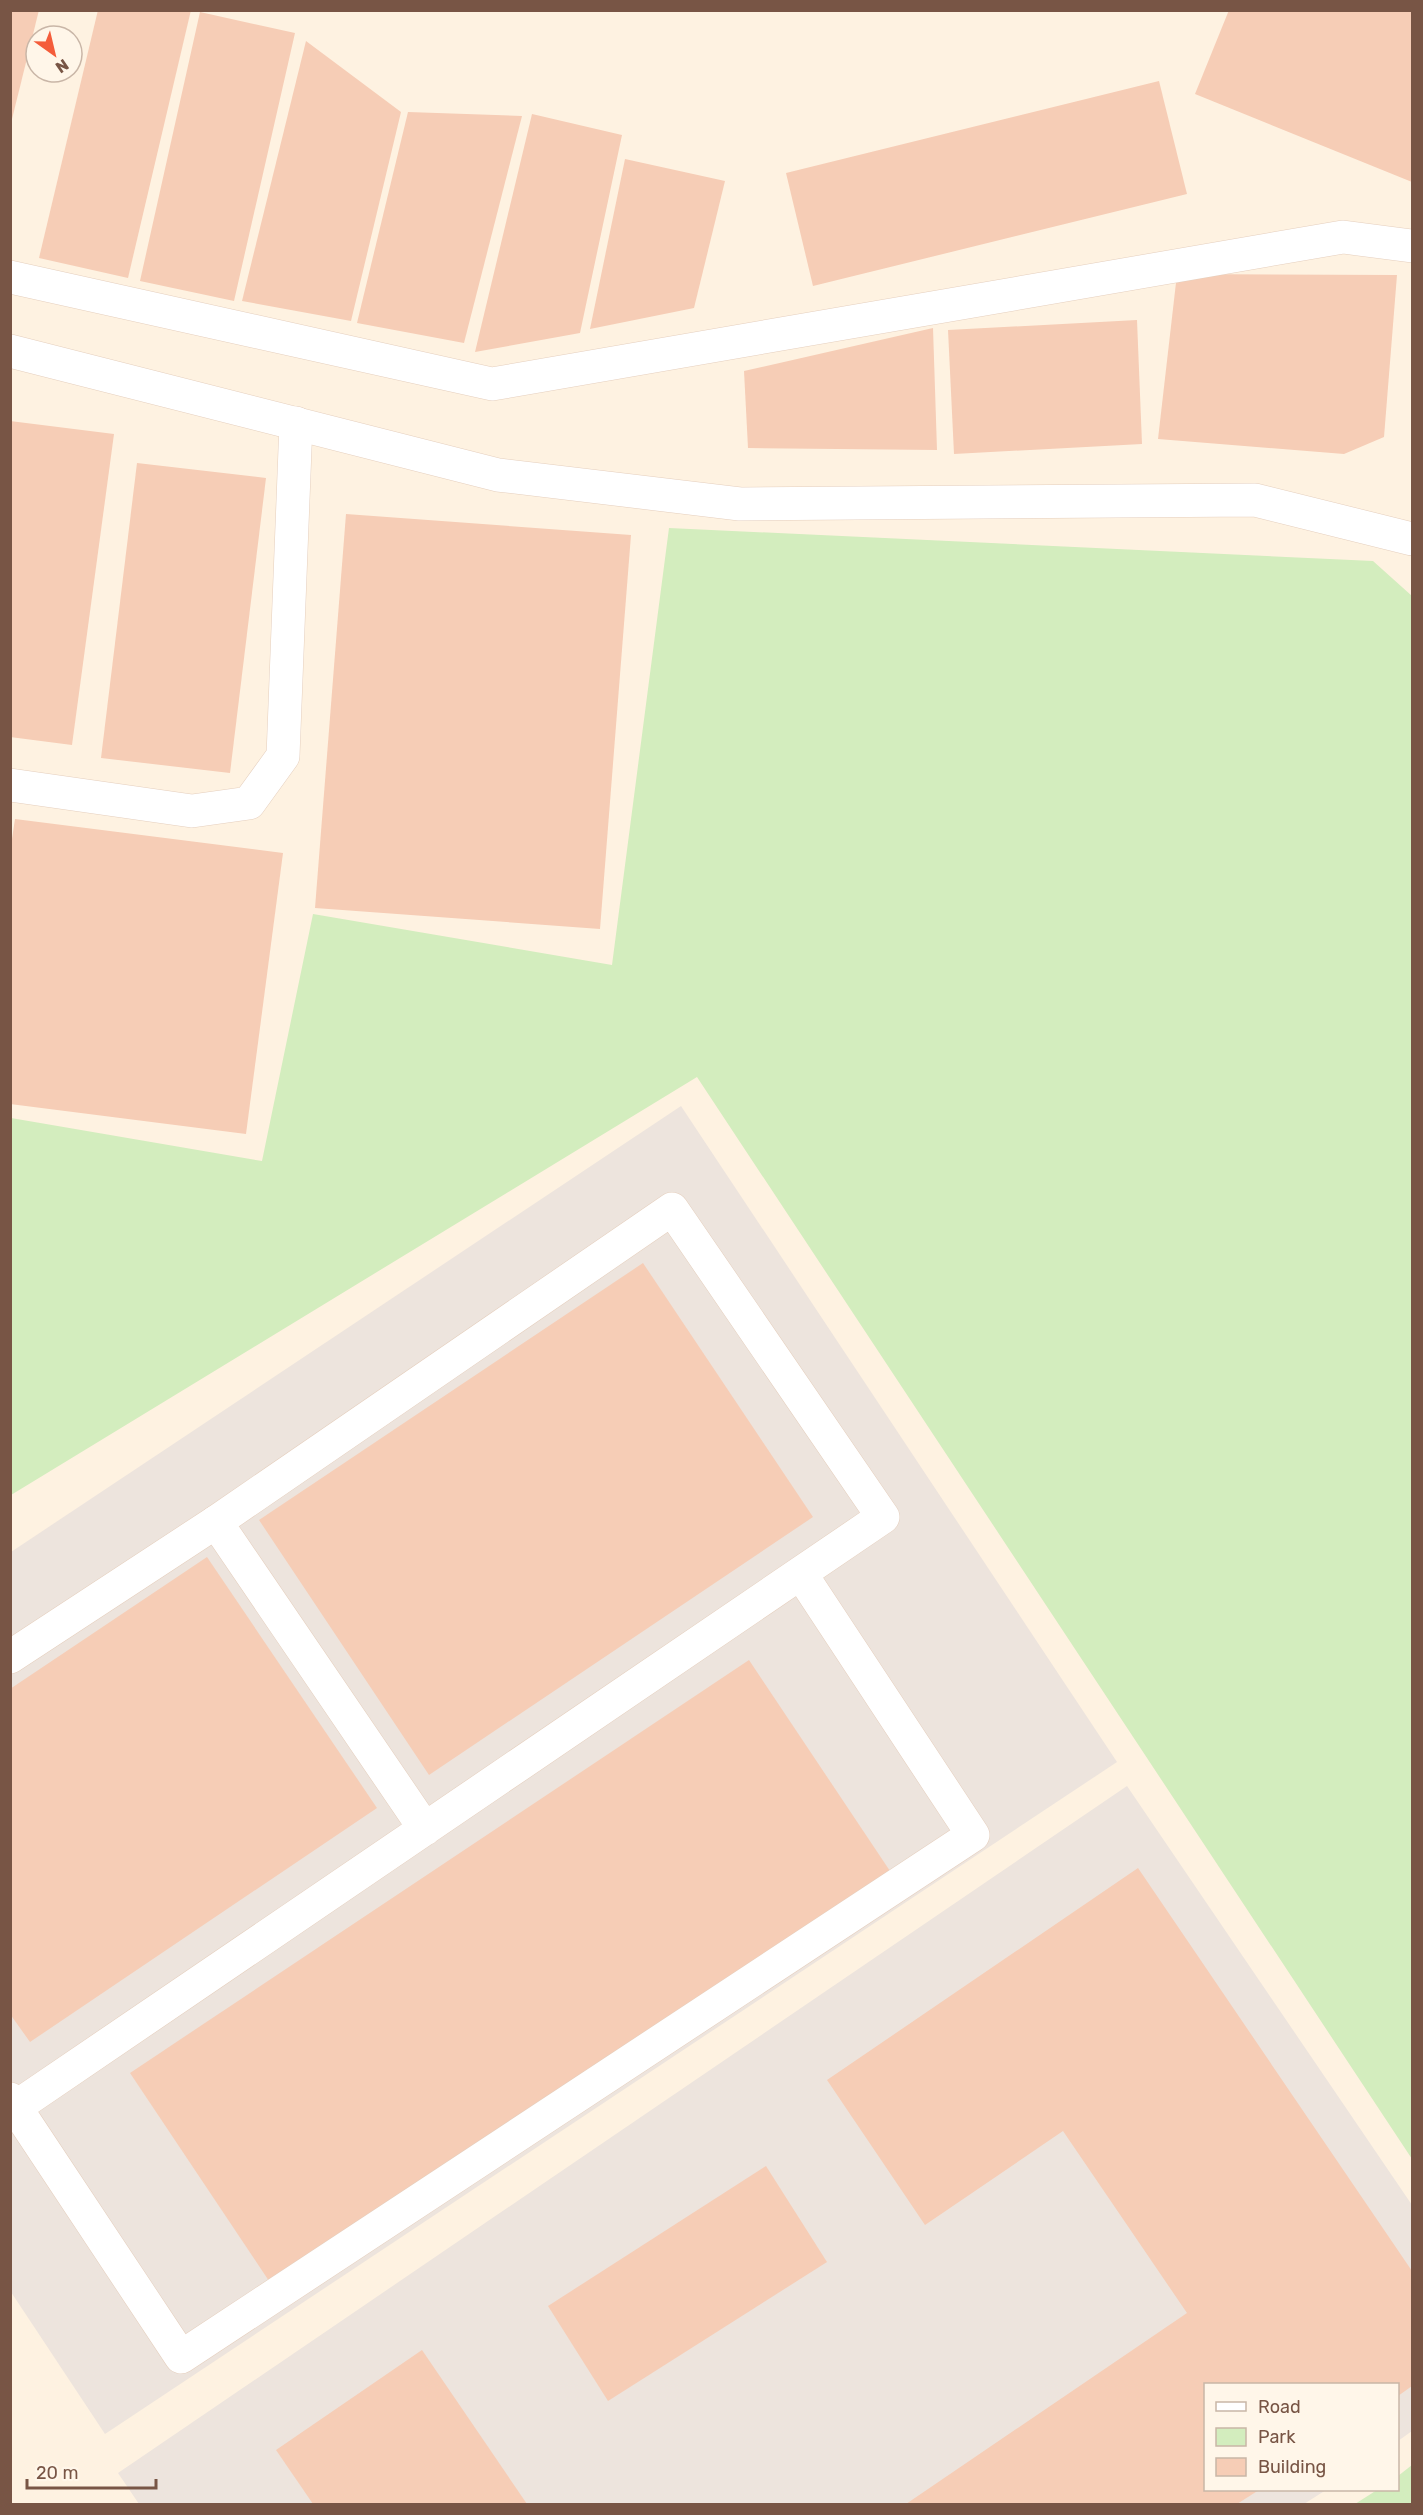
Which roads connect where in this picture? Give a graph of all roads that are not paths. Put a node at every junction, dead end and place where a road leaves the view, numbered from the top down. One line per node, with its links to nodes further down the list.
1 (1413, 246): 2 (street)
2 (10, 278)
3 (10, 351): 4 (street)
4 (296, 423): 5 (street); 6 (street)
5 (1413, 540)
6 (10, 785)
7 (216, 1522): 8 (street); 9 (street); 10 (street)
8 (801, 1574): 10 (street); 11 (street)
9 (10, 1657)
10 (425, 1829): 11 (street)
11 (12, 2106)

